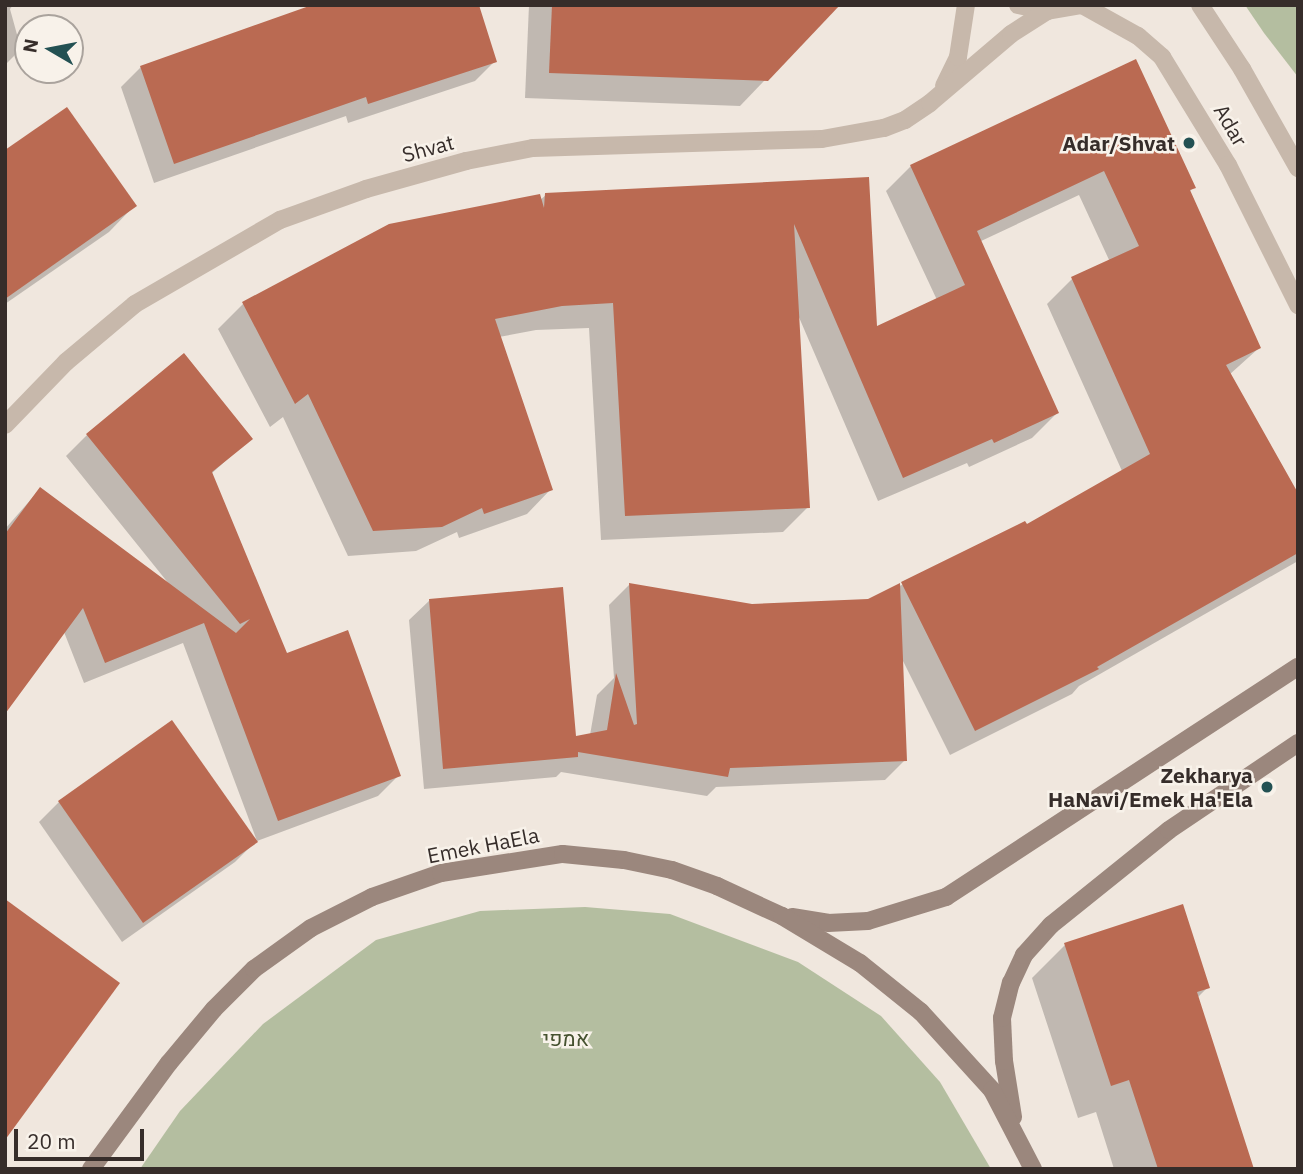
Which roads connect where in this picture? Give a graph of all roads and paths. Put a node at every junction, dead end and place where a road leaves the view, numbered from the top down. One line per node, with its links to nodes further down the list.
1 (966, 5): 6 (street, Shvat)
2 (1018, 5): 5 (street)
3 (1081, 5): 5 (street); 8 (street, Adar)
4 (1200, 5): 7 (street, Adar)
5 (1047, 11): 6 (street, Shvat)
6 (930, 103): 9 (street, Shvat)
7 (1298, 168)
8 (1298, 305)
9 (5, 425)
10 (1298, 667): 12 (street)
11 (1298, 743): 13 (street)
12 (782, 916): 13 (street); 14 (street, Emek HaEla)
13 (1016, 1135): 15 (street)
14 (91, 1169)
15 (1033, 1169)

